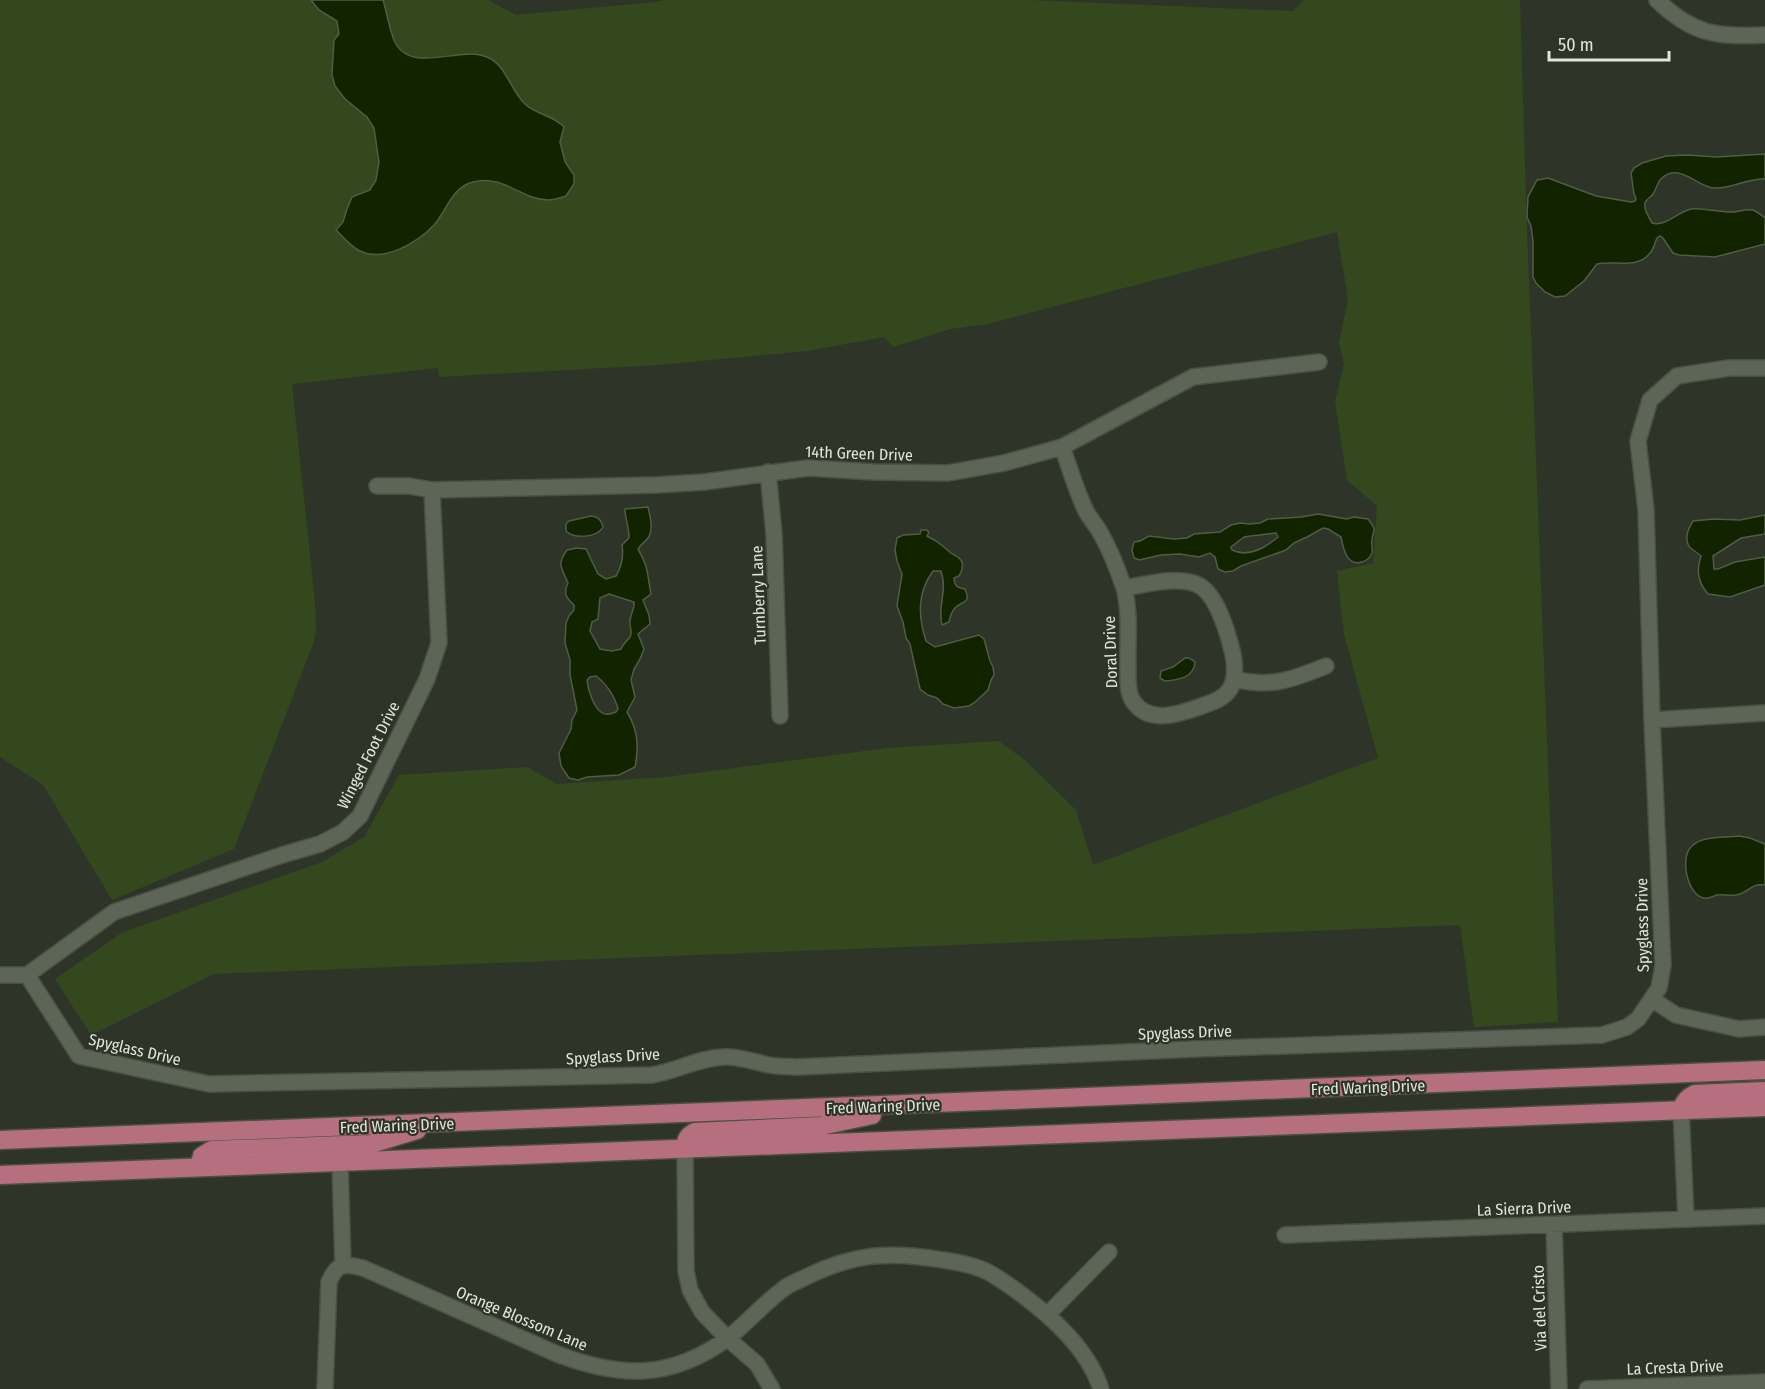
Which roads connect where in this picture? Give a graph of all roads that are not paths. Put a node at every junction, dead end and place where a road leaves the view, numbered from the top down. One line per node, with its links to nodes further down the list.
1 (1657, 0): 2 (street)
2 (1765, 35)
3 (1319, 362): 5 (street, 14th Green Drive)
4 (1765, 368): 14 (street, Spyglass Drive)
5 (1062, 447): 6 (street, 14th Green Drive); 9 (street, Doral Drive)
6 (768, 472): 8 (street, 14th Green Drive); 13 (street, Turnberry Lane)
7 (377, 486): 8 (street, 14th Green Drive)
8 (432, 490): 16 (street, Winged Foot Drive)
9 (1124, 588): 11 (street); 11 (street, Doral Drive)
10 (1326, 666): 11 (street)
11 (1233, 679)
12 (1765, 714): 14 (street)
13 (780, 716)
14 (1652, 720): 17 (street, Spyglass Drive)
15 (0, 975): 16 (street)
16 (27, 975): 17 (street, Spyglass Drive)
17 (1653, 1000): 18 (street)
18 (1765, 1028)
19 (1765, 1071): 21 (main road, Fred Waring Drive)
20 (1765, 1091): 23 (main road)
21 (912, 1105): 24 (main road, Fred Waring Drive); 26 (main road)
22 (1765, 1107): 23 (main road, Fred Waring Drive)
23 (1681, 1110): 26 (main road, Fred Waring Drive); 31 (street)
24 (436, 1124): 25 (main road, Fred Waring Drive); 28 (main road)
25 (0, 1140)
26 (685, 1148): 27 (main road, Fred Waring Drive); 37 (street)
27 (340, 1162): 28 (main road, Fred Waring Drive); 35 (street)
28 (199, 1167): 29 (main road, Fred Waring Drive)
29 (0, 1175)
30 (1765, 1216): 31 (street, La Sierra Drive)
31 (1686, 1219): 32 (street, La Sierra Drive)
32 (1554, 1225): 33 (street, La Sierra Drive); 42 (street, Via del Cristo)
33 (1285, 1235)
34 (1109, 1252): 36 (street)
35 (342, 1266): 37 (street, Orange Blossom Lane); 39 (street)
36 (1048, 1314): 37 (street, Orange Blossom Lane); 41 (street, Orange Blossom Lane)
37 (727, 1338): 40 (street)
38 (1765, 1382): 43 (street, La Cresta Drive)
39 (325, 1389)
40 (772, 1389)
41 (1101, 1389)
42 (1559, 1389)
43 (1587, 1389)

